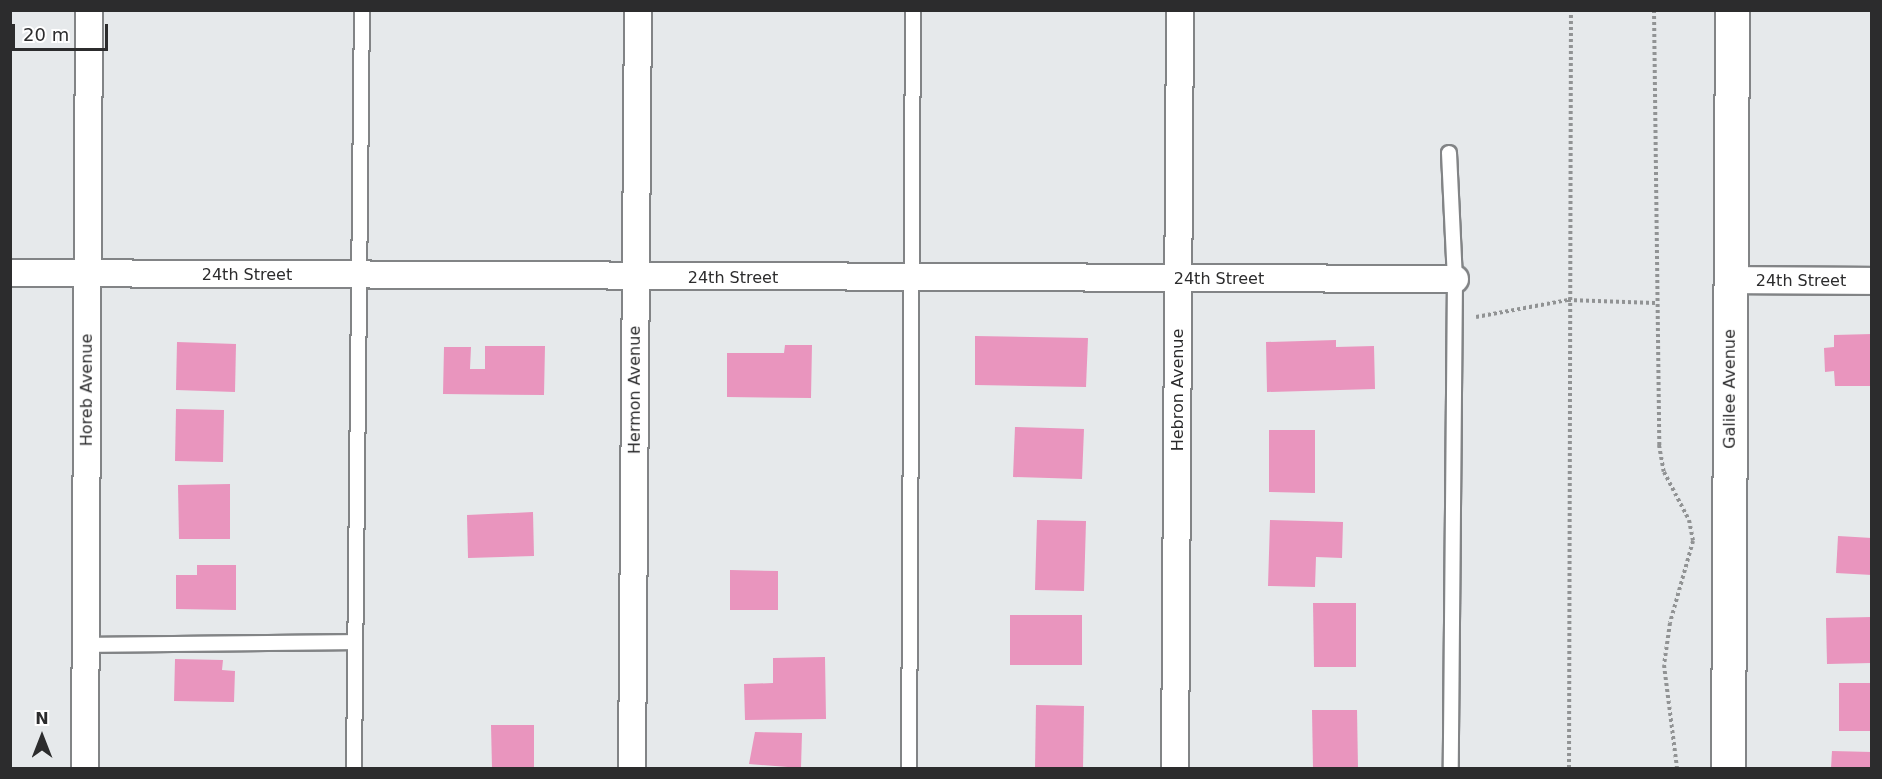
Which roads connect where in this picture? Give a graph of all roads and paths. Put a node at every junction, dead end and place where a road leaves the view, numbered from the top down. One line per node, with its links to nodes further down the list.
1 (89, 10): 11 (street, Horeb Avenue)
2 (362, 10): 12 (lane)
3 (638, 10): 13 (street, Hermon Avenue)
4 (913, 10): 14 (lane)
5 (1180, 10): 16 (street, Hebron Avenue)
6 (1571, 10): 19 (path)
7 (1654, 10): 20 (path)
8 (1732, 10): 17 (street, Galilee Avenue)
9 (1449, 153): 15 (lane)
10 (10, 273): 11 (street, 24th Street)
11 (88, 274): 12 (street, 24th Street); 23 (street, Horeb Avenue)
12 (359, 275): 13 (street, 24th Street); 22 (lane)
13 (636, 278): 14 (street, 24th Street); 26 (street, Hermon Avenue)
14 (912, 279): 16 (street, 24th Street); 27 (lane)
15 (1455, 279): 16 (street, 24th Street); 21 (lane)
16 (1179, 280): 28 (street, Hebron Avenue)
17 (1730, 280): 18 (street, 24th Street); 32 (street, Galilee Avenue)
18 (1872, 281)
19 (1568, 300): 20 (path); 21 (path); 30 (path)
20 (1655, 303): 31 (path)
21 (1455, 318): 29 (lane)
22 (355, 642): 23 (lane); 25 (lane)
23 (86, 645): 24 (street, Horeb Avenue)
24 (85, 768)
25 (354, 768)
26 (632, 768)
27 (909, 768)
28 (1175, 768)
29 (1450, 768)
30 (1569, 768)
31 (1677, 768)
32 (1728, 768)

